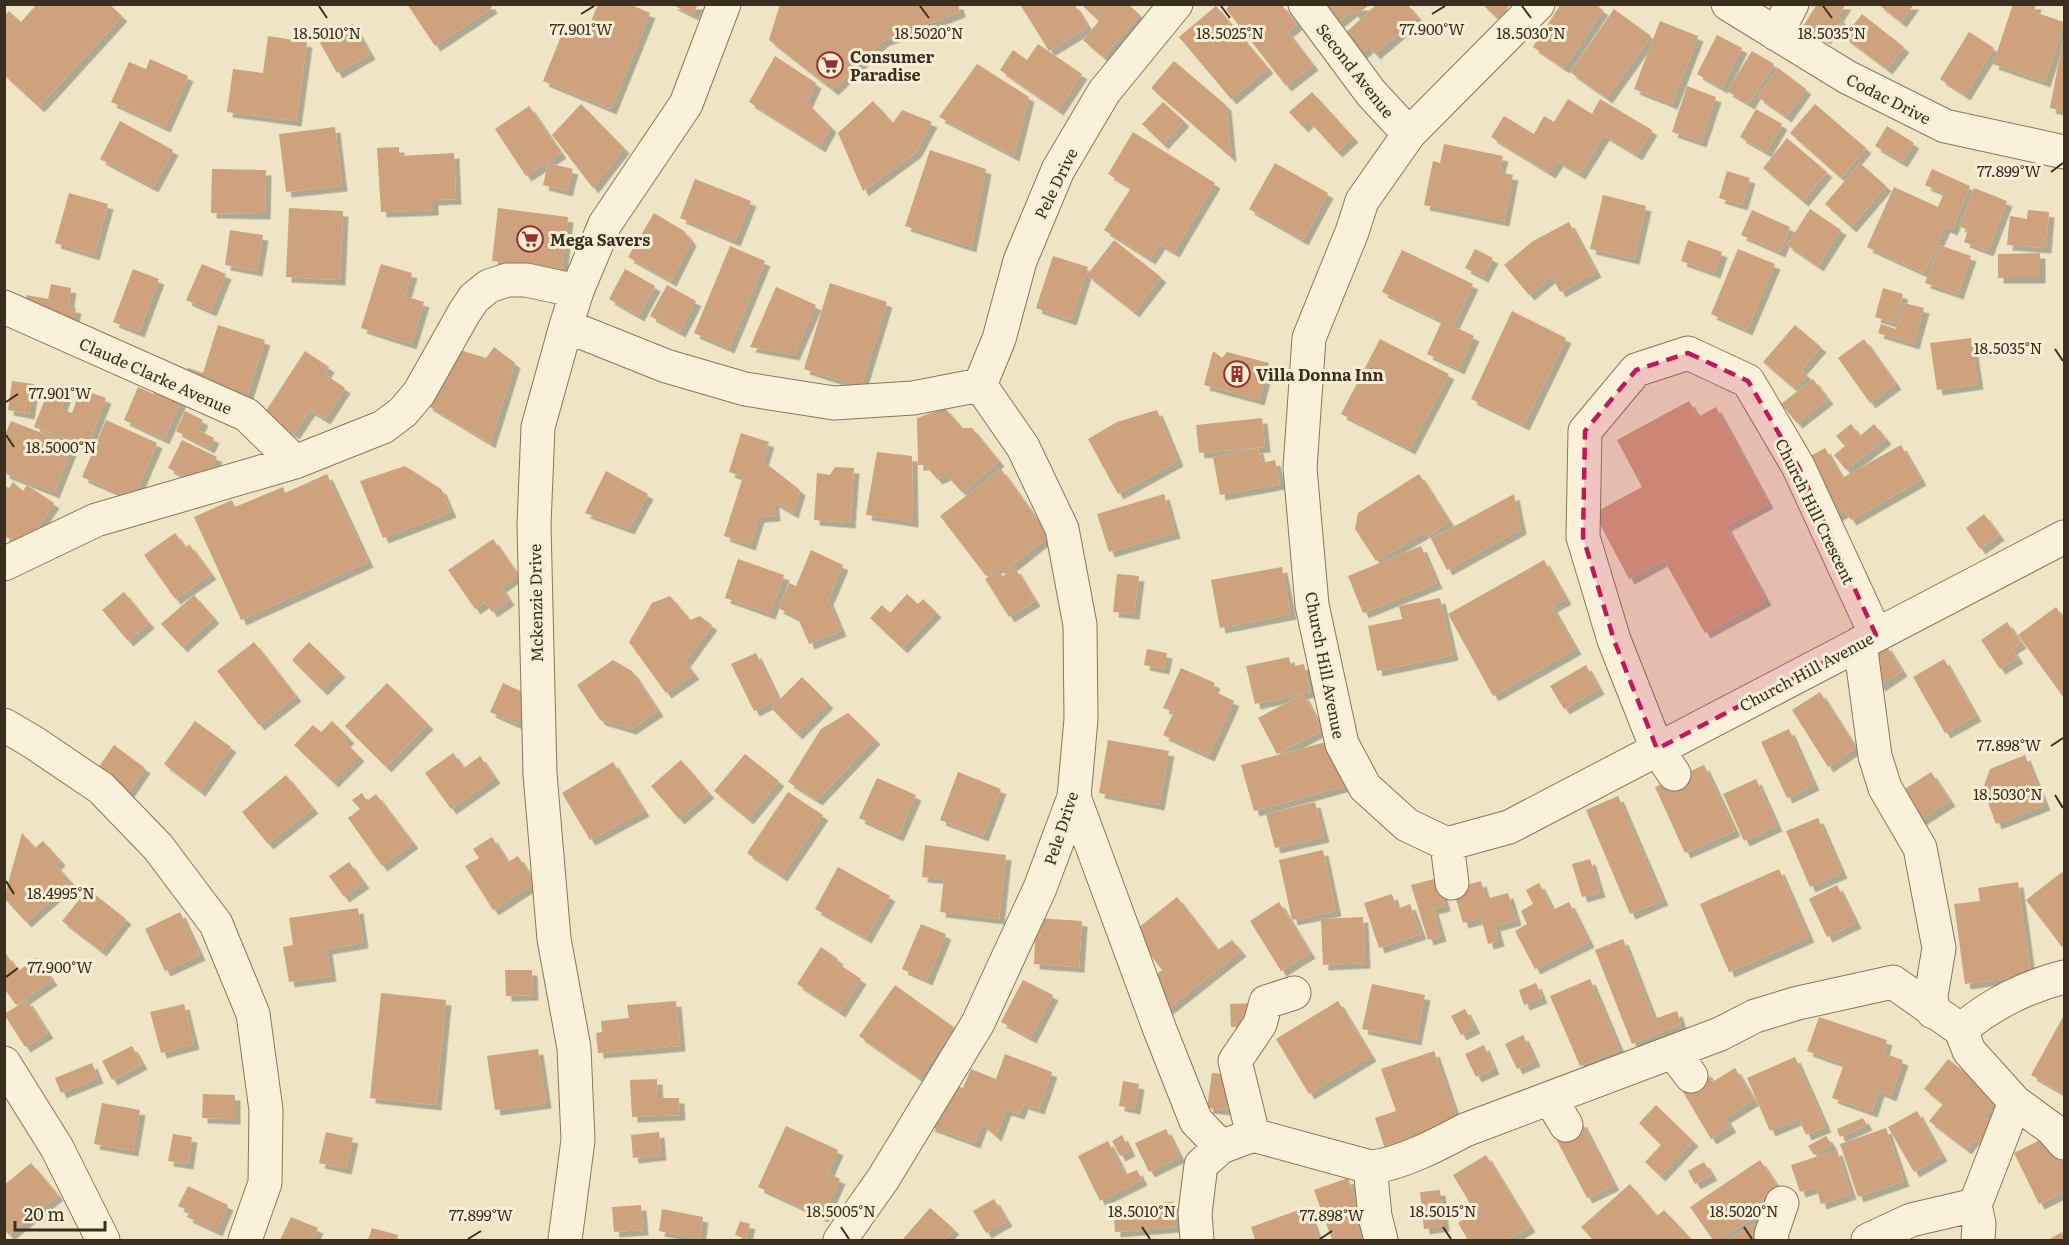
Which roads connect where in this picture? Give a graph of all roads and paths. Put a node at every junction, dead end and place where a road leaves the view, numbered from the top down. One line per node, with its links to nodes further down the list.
1 (724, 4): 10 (street, Mckenzie Drive)
2 (1176, 4): 13 (street, Pele Drive)
3 (1305, 4): 8 (street, Second Avenue)
4 (1538, 4): 8 (street, Church Hill Avenue)
5 (1728, 4): 7 (street, Codac Drive)
6 (1792, 4): 7 (street)
7 (1776, 34): 9 (street, Codac Drive)
8 (1409, 134): 21 (street, Church Hill Avenue)
9 (2064, 152)
10 (577, 291): 12 (street, Mckenzie Drive); 14 (street)
11 (4, 307): 14 (street, Claude Clarke Avenue)
12 (566, 326): 13 (street); 37 (street, Mckenzie Drive)
13 (980, 385): 20 (street, Pele Drive)
14 (295, 462): 16 (street)
15 (2064, 537): 17 (street, Church Hill Avenue)
16 (4, 564)
17 (1868, 639): 19 (street, Church Hill Avenue); 19 (street, Church Hill Crescent); 25 (street, Church Hill Crescent)
18 (4, 725): 36 (street)
19 (1665, 761): 21 (street, Church Hill Avenue)
20 (1074, 797): 31 (street); 38 (street, Pele Drive)
21 (1447, 844): 22 (street)
22 (1452, 883)
23 (2064, 977): 26 (street)
24 (1294, 993): 29 (street)
25 (1934, 1012): 26 (street); 32 (street)
26 (1960, 1030): 28 (street)
27 (4, 1064): 35 (street)
28 (2015, 1102): 30 (street); 34 (street)
29 (1253, 1135): 31 (street); 32 (street)
30 (2064, 1143)
31 (1221, 1147): 39 (street)
32 (1370, 1167): 40 (street)
33 (1782, 1203): 41 (street)
34 (1975, 1205): 42 (street); 43 (street)
35 (103, 1240)
36 (245, 1240)
37 (565, 1240)
38 (840, 1240)
39 (1197, 1240)
40 (1381, 1240)
41 (1773, 1240)
42 (1868, 1240)
43 (1979, 1240)

